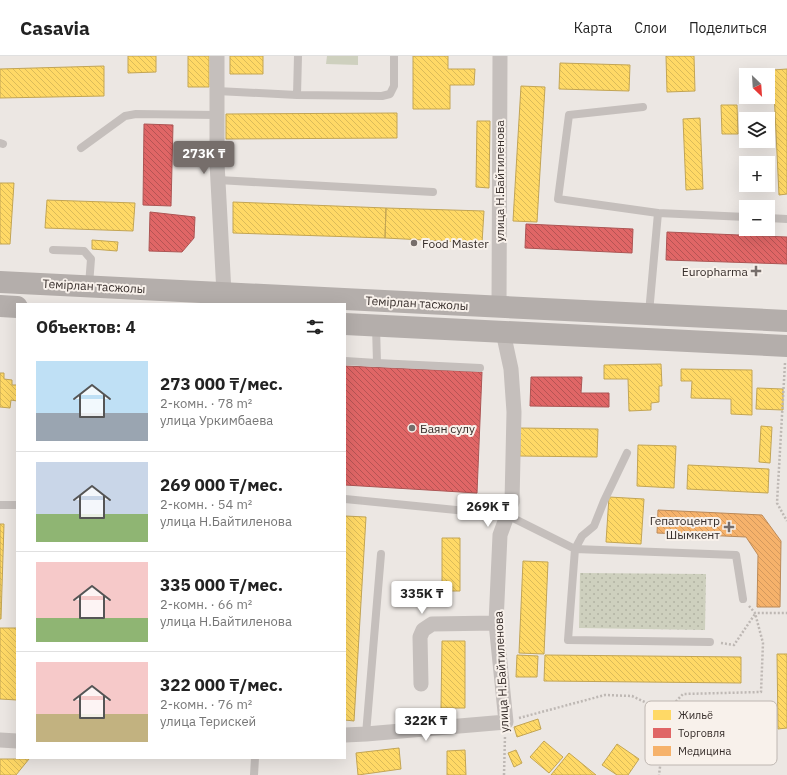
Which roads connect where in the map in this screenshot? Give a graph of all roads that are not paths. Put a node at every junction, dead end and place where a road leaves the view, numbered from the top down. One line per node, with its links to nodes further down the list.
1 (218, 56): 5 (street)
2 (298, 56): 6 (lane)
3 (394, 56): 6 (lane)
4 (500, 56): 22 (street, улица Н.Байтиленова)
5 (217, 90): 6 (lane); 8 (street)
6 (297, 94)
7 (642, 107): 12 (lane)
8 (217, 114): 9 (lane); 10 (street)
9 (81, 148)
10 (218, 180): 11 (lane); 19 (street)
11 (433, 192)
12 (658, 213): 13 (lane); 23 (lane)
13 (739, 217)
14 (775, 218): 15 (lane)
15 (787, 219)
16 (54, 250): 18 (lane)
17 (0, 282): 18 (main road, Темірлан тасжолы)
18 (89, 286): 19 (main road, Темірлан тасжолы)
19 (224, 293): 22 (main road, Темірлан тасжолы)
20 (0, 306): 21 (main road)
21 (16, 307)
22 (499, 307): 23 (main road, Темірлан тасжолы)
23 (649, 314): 24 (main road, Темірлан тасжолы)
24 (787, 321)
25 (346, 324): 26 (main road, Темірлан тасжолы)
26 (376, 325): 27 (main road, Темірлан тасжолы); 30 (lane)
27 (503, 332): 28 (main road, Темірлан тасжолы); 36 (street, улица Н.Байтиленова)
28 (786, 346)
29 (346, 361): 30 (lane)
30 (377, 363): 31 (lane)
31 (480, 368)
32 (627, 453): 37 (lane)
33 (346, 499): 36 (lane)
34 (0, 505): 35 (lane)
35 (16, 505)
36 (507, 515): 37 (lane); 40 (street, улица Н.Байтиленова)
37 (575, 549): 39 (lane); 41 (lane)
38 (381, 554): 43 (lane)
39 (743, 599)
40 (496, 623): 42 (street); 43 (street, улица Н.Байтиленова)
41 (710, 642)
42 (421, 684)
43 (366, 734): 44 (street)
44 (346, 735)
45 (0, 740): 46 (street)
46 (16, 741)
47 (255, 759): 48 (lane)
48 (254, 775)

